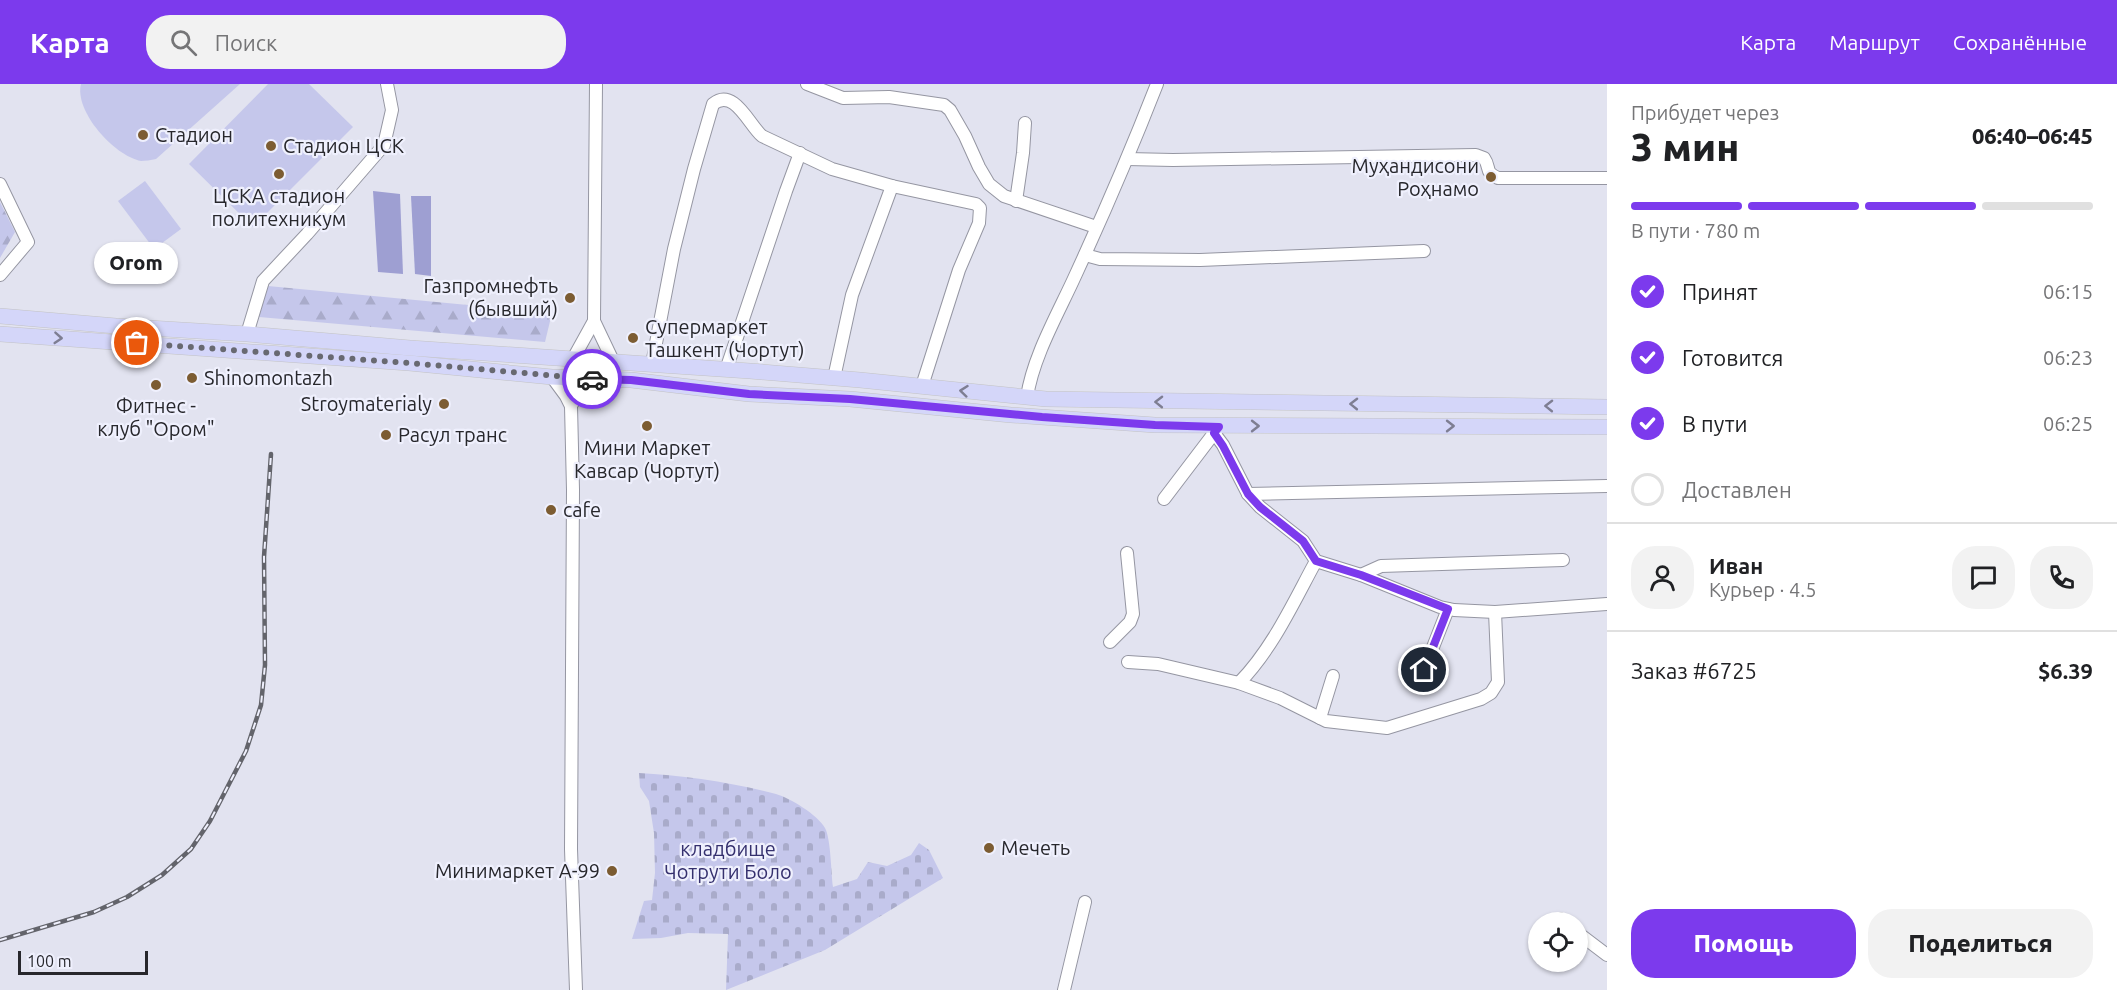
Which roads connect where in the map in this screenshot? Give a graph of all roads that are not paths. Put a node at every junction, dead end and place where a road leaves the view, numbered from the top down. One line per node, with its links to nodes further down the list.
1 (387, 84): 19 (street)
2 (596, 84): 17 (street)
3 (1158, 84): 7 (street)
4 (809, 85): 11 (street)
5 (1025, 123): 11 (street)
6 (800, 153): 10 (street); 23 (street); 24 (street)
7 (1127, 159): 8 (street); 12 (street)
8 (1607, 178)
9 (0, 184): 15 (street)
10 (892, 186): 27 (street); 29 (street)
11 (1016, 201): 12 (street)
12 (1096, 227): 14 (street)
13 (1424, 251): 14 (street)
14 (1085, 255): 31 (street)
15 (0, 275)
16 (0, 316): 19 (main road)
17 (594, 321): 21 (street); 22 (street)
18 (0, 334): 20 (main road, one-way to 20)
19 (247, 334): 20 (main road)
20 (410, 356): 21 (main road); 26 (main road)
21 (573, 359): 22 (main road)
22 (613, 361): 23 (main road)
23 (652, 364): 24 (main road)
24 (726, 370): 25 (main road)
25 (750, 371): 27 (main road); 30 (main road)
26 (552, 377): 28 (main road); 33 (street)
27 (834, 378): 29 (main road)
28 (590, 379): 30 (main road); 33 (street)
29 (922, 386): 31 (main road, one-way to 29)
30 (749, 394): 35 (main road)
31 (1027, 397): 32 (main road)
32 (1118, 402): 34 (main road, one-way to 32); 35 (main road)
33 (571, 406): 57 (street)
34 (1607, 407)
35 (1116, 422): 37 (main road)
36 (1607, 428): 37 (main road, one-way to 36)
37 (1216, 430): 39 (street); 40 (street)
38 (1607, 486): 39 (street)
39 (1248, 494): 43 (street)
40 (1164, 500)
41 (1126, 553): 48 (street)
42 (1563, 560): 44 (street)
43 (1316, 561): 44 (street); 52 (street)
44 (1361, 575): 46 (street)
45 (1607, 604): 47 (street)
46 (1448, 609): 47 (street); 50 (street)
47 (1495, 612): 53 (street)
48 (1110, 642)
49 (1128, 662): 52 (street)
50 (1424, 670)
51 (1333, 676): 53 (street)
52 (1239, 683): 53 (street)
53 (1320, 718)
54 (1084, 902): 58 (street)
55 (1588, 941): 56 (street)
56 (1607, 955)
57 (576, 990)
58 (1064, 990)

